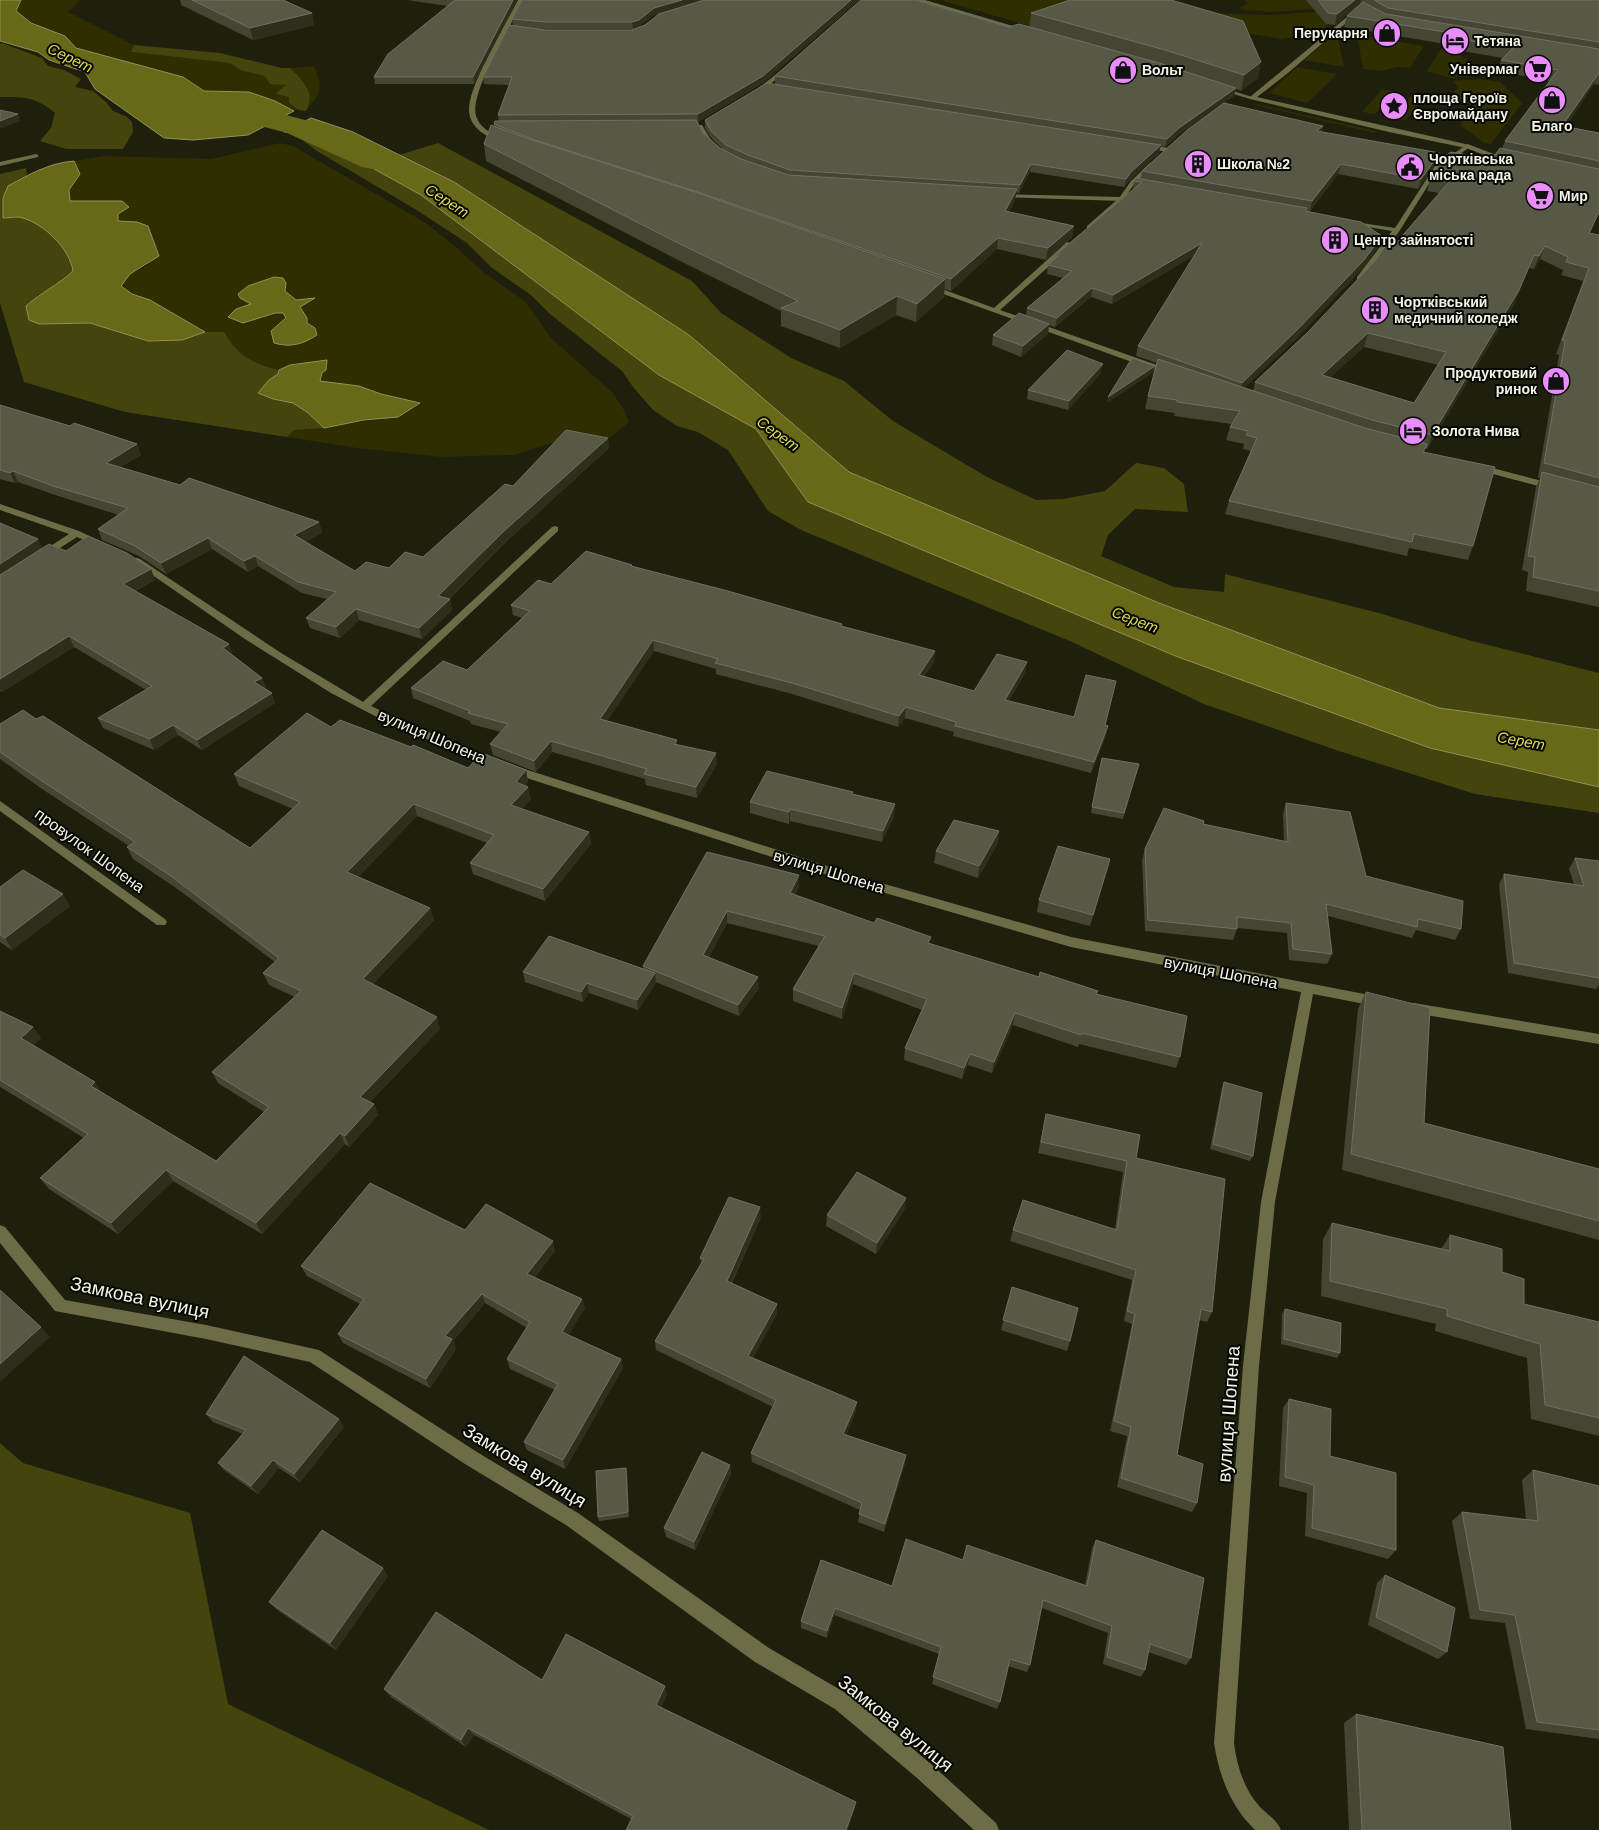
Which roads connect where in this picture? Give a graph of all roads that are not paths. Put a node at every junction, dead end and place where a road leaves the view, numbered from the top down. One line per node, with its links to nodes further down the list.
1 (521, 0): 4 (street)
2 (919, 0): 6 (street)
3 (1364, 8): 12 (street)
4 (507, 30): 5 (street); 17 (street)
5 (515, 31)
6 (1038, 34)
7 (791, 65): 8 (street)
8 (766, 86): 10 (street); 11 (street)
9 (1215, 86): 12 (street)
10 (773, 88)
11 (752, 95)
12 (1252, 98): 13 (street); 22 (street)
13 (1244, 101)
14 (708, 122): 16 (street)
15 (691, 126): 16 (street)
16 (700, 126): 24 (street)
17 (478, 127): 18 (street); 21 (street)
18 (488, 127)
19 (1175, 144): 23 (street)
20 (1139, 145): 23 (street)
21 (515, 146)
22 (1468, 146): 26 (street); 33 (street)
23 (1168, 150): 28 (street)
24 (720, 153)
25 (36, 156): 27 (street)
26 (1520, 162)
27 (0, 164)
28 (1133, 182): 29 (street); 31 (street)
29 (1142, 183)
30 (992, 195): 31 (street)
31 (1121, 199): 34 (street)
32 (1338, 220): 33 (street)
33 (1397, 230): 37 (street)
34 (1084, 232)
35 (1077, 238): 38 (street)
36 (922, 285): 38 (street)
37 (1353, 286)
38 (996, 310): 39 (street)
39 (1178, 375)
40 (1471, 466): 41 (street)
41 (1563, 489)
42 (0, 507): 44 (street)
43 (555, 529): 48 (street, вулиця Шопена)
44 (76, 533): 45 (street); 47 (street)
45 (110, 548)
46 (127, 556): 48 (street, вулиця Шопена)
47 (38, 558)
48 (364, 707): 51 (street, вулиця Шопена)
49 (0, 805): 50 (street, провулок Шопена)
50 (161, 922)
51 (1308, 988): 52 (street, вулиця Шопена); 55 (street, вулиця Шопена)
52 (1599, 1039)
53 (0, 1232): 54 (street, Замкова вулиця)
54 (989, 1830)
55 (1272, 1830)

